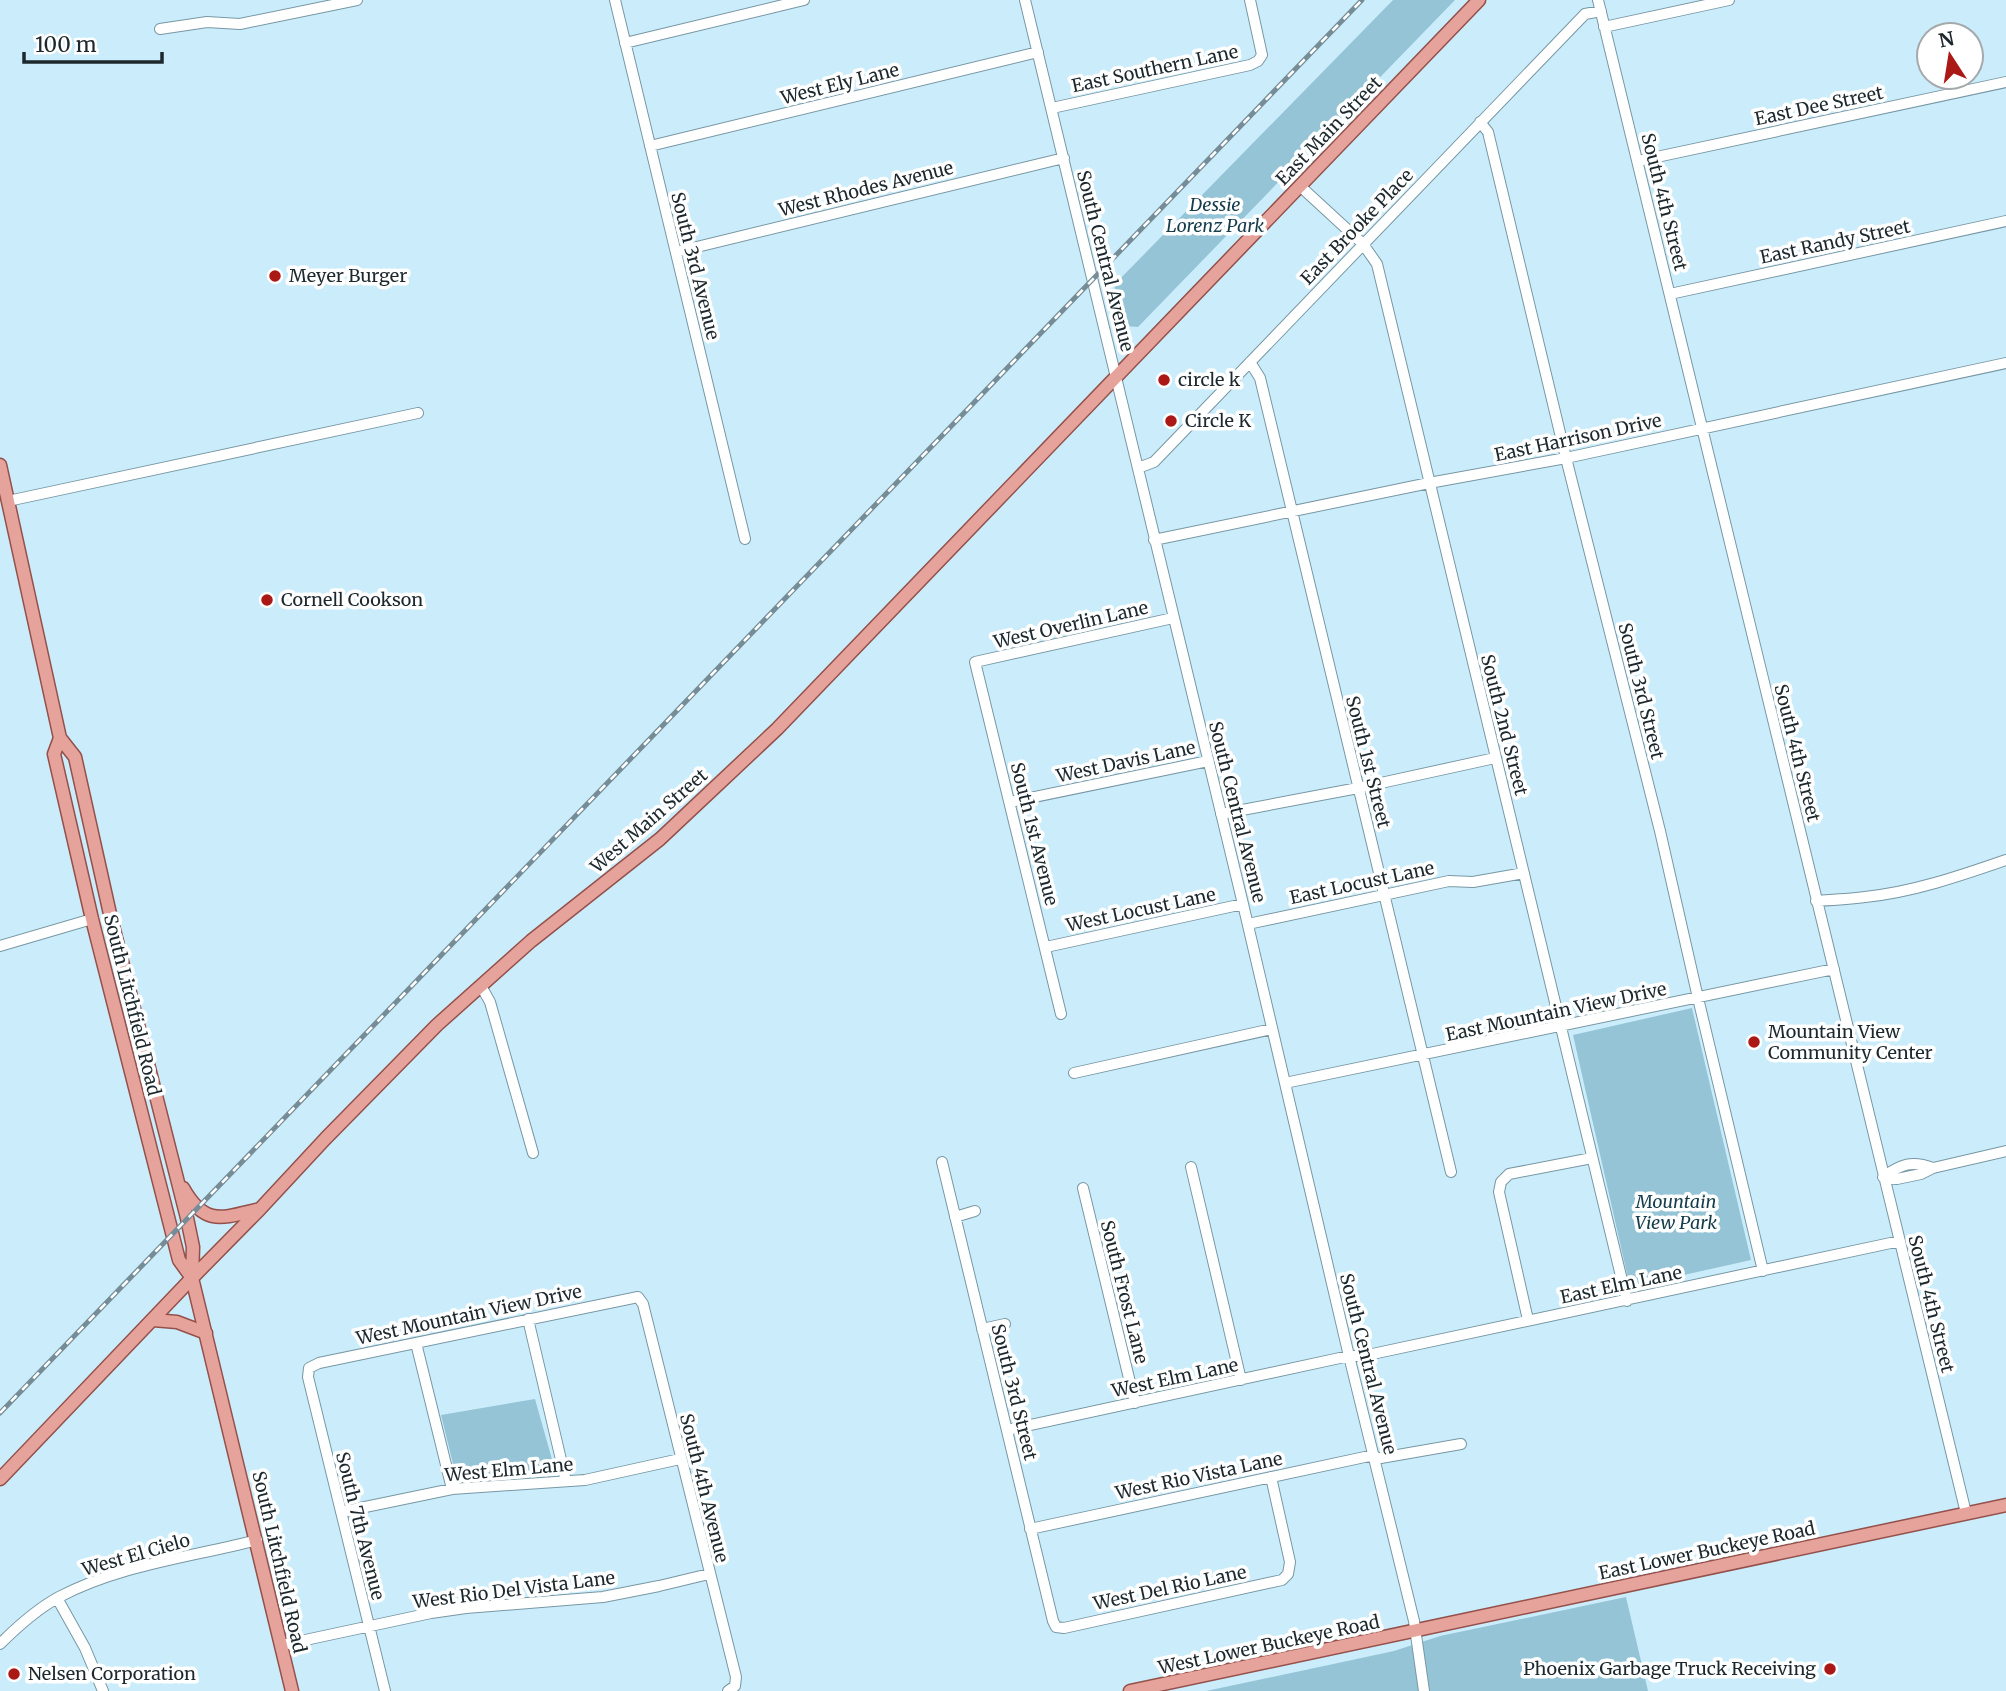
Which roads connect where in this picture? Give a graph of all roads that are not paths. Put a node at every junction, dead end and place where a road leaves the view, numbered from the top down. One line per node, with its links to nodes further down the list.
1 (358, 0): 10 (street)
2 (615, 0): 11 (street, South 3rd Avenue)
3 (804, 0): 11 (street)
4 (1025, 0): 12 (street, South Central Avenue)
5 (1250, 0): 14 (street, East Southern Lane)
6 (1479, 0): 19 (main road, East Main Street)
7 (1729, 0): 9 (street)
8 (1599, 5): 9 (street, South 4th Street); 15 (street, East Brooke Place)
9 (1604, 27): 18 (street, South 4th Street)
10 (160, 29)
11 (625, 43): 16 (street, South 3rd Avenue)
12 (1038, 52): 14 (street, South Central Avenue); 16 (street, West Ely Lane)
13 (2006, 82): 18 (street, East Dee Street)
14 (1052, 108): 17 (street, South Central Avenue)
15 (1480, 122): 21 (street, East Brooke Place); 29 (street, South 3rd Street)
16 (650, 146): 22 (street, South 3rd Avenue)
17 (1064, 158): 22 (street, West Rhodes Avenue); 26 (street, South Central Avenue)
18 (1638, 161): 23 (street, South 4th Street)
19 (1300, 186): 21 (street, South 2nd Street); 26 (main road, East Main Street)
20 (2006, 221): 23 (street, East Randy Street)
21 (1363, 244): 24 (street, East Brooke Place); 32 (street, South 2nd Street)
22 (676, 252): 35 (street, South 3rd Avenue)
23 (1670, 295): 28 (street, South 4th Street)
24 (1250, 362): 31 (street, East Brooke Place); 34 (street, South 1st Street)
25 (2006, 363): 28 (street, East Harrison Drive)
26 (1116, 377): 31 (street, South Central Avenue); 58 (main road, West Main Street)
27 (418, 413): 33 (street)
28 (1702, 429): 29 (street, East Harrison Drive); 50 (street, South 4th Street)
29 (1566, 458): 32 (street, East Harrison Drive); 59 (street, South 3rd Street)
30 (0, 465): 33 (main road, South Litchfield Road)
31 (1138, 468): 36 (street, South Central Avenue)
32 (1429, 484): 34 (street, East Harrison Drive); 42 (street, South 2nd Street)
33 (8, 501): 39 (main road, South Litchfield Road)
34 (1291, 512): 36 (street, East Harrison Drive); 44 (street, South 1st Street)
35 (745, 539)
36 (1154, 540): 37 (street, South Central Avenue)
37 (1174, 618): 38 (street, West Overlin Lane); 43 (street, South Central Avenue)
38 (975, 662): 45 (street, South 1st Avenue)
39 (60, 738): 40 (main road); 41 (main road, South Litchfield Road)
40 (54, 754): 41 (main road); 53 (main road, South Litchfield Road)
41 (75, 757): 52 (main road, South Litchfield Road)
42 (1495, 758): 44 (street); 48 (street, South 2nd Street)
43 (1208, 761): 45 (street, West Davis Lane); 46 (street, South Central Avenue)
44 (1357, 788): 46 (street); 49 (street, South 1st Street)
45 (1010, 802): 56 (street, South 1st Avenue)
46 (1221, 814): 51 (street, South Central Avenue)
47 (2006, 860): 50 (street)
48 (1524, 873): 49 (street, East Locust Lane); 61 (street, South 2nd Street)
49 (1384, 895): 54 (street, East Locust Lane); 63 (street, South 1st Street)
50 (1816, 901): 57 (street, South 4th Street)
51 (1243, 904): 54 (street, South Central Avenue); 56 (street, West Locust Lane)
52 (110, 914): 53 (main road); 73 (main road, South Litchfield Road)
53 (92, 919): 55 (street); 80 (main road, South Litchfield Road)
54 (1248, 924): 62 (street, South Central Avenue)
55 (0, 946)
56 (1046, 947): 60 (street, South 1st Avenue)
57 (1834, 969): 59 (street, East Mountain View Drive); 72 (street, South 4th Street)
58 (481, 986): 67 (street); 75 (main road, West Main Street)
59 (1698, 998): 61 (street, East Mountain View Drive); 79 (street, South 3rd Street)
60 (1061, 1014)
61 (1561, 1027): 63 (street, East Mountain View Drive); 68 (street, South 2nd Street)
62 (1272, 1029): 64 (street); 65 (street, South Central Avenue)
63 (1424, 1055): 65 (street, East Mountain View Drive); 71 (street, South 1st Street)
64 (1074, 1073)
65 (1285, 1083): 90 (street, South Central Avenue)
66 (2006, 1152): 72 (street)
67 (533, 1153)
68 (1592, 1158): 82 (street, South 2nd Street); 85 (street)
69 (942, 1162): 77 (street, South 3rd Street)
70 (1191, 1167): 92 (street)
71 (1451, 1172)
72 (1883, 1177): 78 (street, South 4th Street)
73 (177, 1179): 75 (main road); 80 (main road, South Litchfield Road)
74 (1083, 1188): 93 (street, South Frost Lane)
75 (260, 1209): 80 (main road, West Main Street)
76 (975, 1211): 77 (street)
77 (956, 1217): 87 (street, South 3rd Street)
78 (1900, 1241): 79 (street, East Elm Lane); 104 (street, South 4th Street)
79 (1763, 1271): 82 (street, East Elm Lane)
80 (192, 1278): 84 (main road, West Main Street); 88 (main road, South Litchfield Road)
81 (638, 1297): 83 (street, West Mountain View Drive); 97 (street, South 4th Avenue)
82 (1627, 1301): 85 (street, East Elm Lane)
83 (528, 1319): 89 (street, West Mountain View Drive); 100 (street)
84 (153, 1320): 88 (main road); 99 (main road, West Main Street)
85 (1528, 1320): 90 (street, East Elm Lane)
86 (1005, 1324): 87 (street)
87 (982, 1329): 94 (street, South 3rd Street)
88 (206, 1333): 106 (main road, South Litchfield Road)
89 (416, 1343): 91 (street, West Mountain View Drive); 101 (street)
90 (1349, 1356): 92 (street, West Elm Lane); 96 (street, South Central Avenue)
91 (309, 1368): 103 (street, South 7th Avenue)
92 (1241, 1380): 93 (street, West Elm Lane)
93 (1135, 1403): 94 (street, West Elm Lane)
94 (1007, 1430): 105 (street, South 3rd Street)
95 (1461, 1444): 96 (street, West Rio Vista Lane)
96 (1375, 1457): 98 (street, West Rio Vista Lane); 111 (street, South Central Avenue)
97 (680, 1459): 100 (street, West Elm Lane); 107 (street, South 4th Avenue)
98 (1271, 1477): 105 (street, West Rio Vista Lane); 110 (street, West Del Rio Lane)
99 (0, 1479)
100 (566, 1481): 101 (street, West Elm Lane)
101 (452, 1489): 103 (street, West Elm Lane)
102 (2006, 1505): 104 (main road, East Lower Buckeye Road)
103 (341, 1512): 109 (street, South 7th Avenue)
104 (1966, 1513): 111 (main road, East Lower Buckeye Road)
105 (1030, 1529): 110 (street, South 3rd Street)
106 (257, 1539): 108 (street, West El Cielo); 113 (main road, South Litchfield Road)
107 (709, 1574): 109 (street, West Rio Del Vista Lane); 114 (street, South 4th Avenue)
108 (57, 1598): 112 (street, West El Cielo); 115 (street)
109 (368, 1626): 113 (street, West Rio Del Vista Lane); 117 (street, South 7th Avenue)
110 (1056, 1627)
111 (1416, 1632): 118 (main road, West Lower Buckeye Road); 119 (street, South Central Avenue)
112 (0, 1644)
113 (282, 1645): 116 (main road, South Litchfield Road)
114 (732, 1689)
115 (103, 1691)
116 (292, 1691)
117 (385, 1691)
118 (1130, 1691)
119 (1424, 1691)

